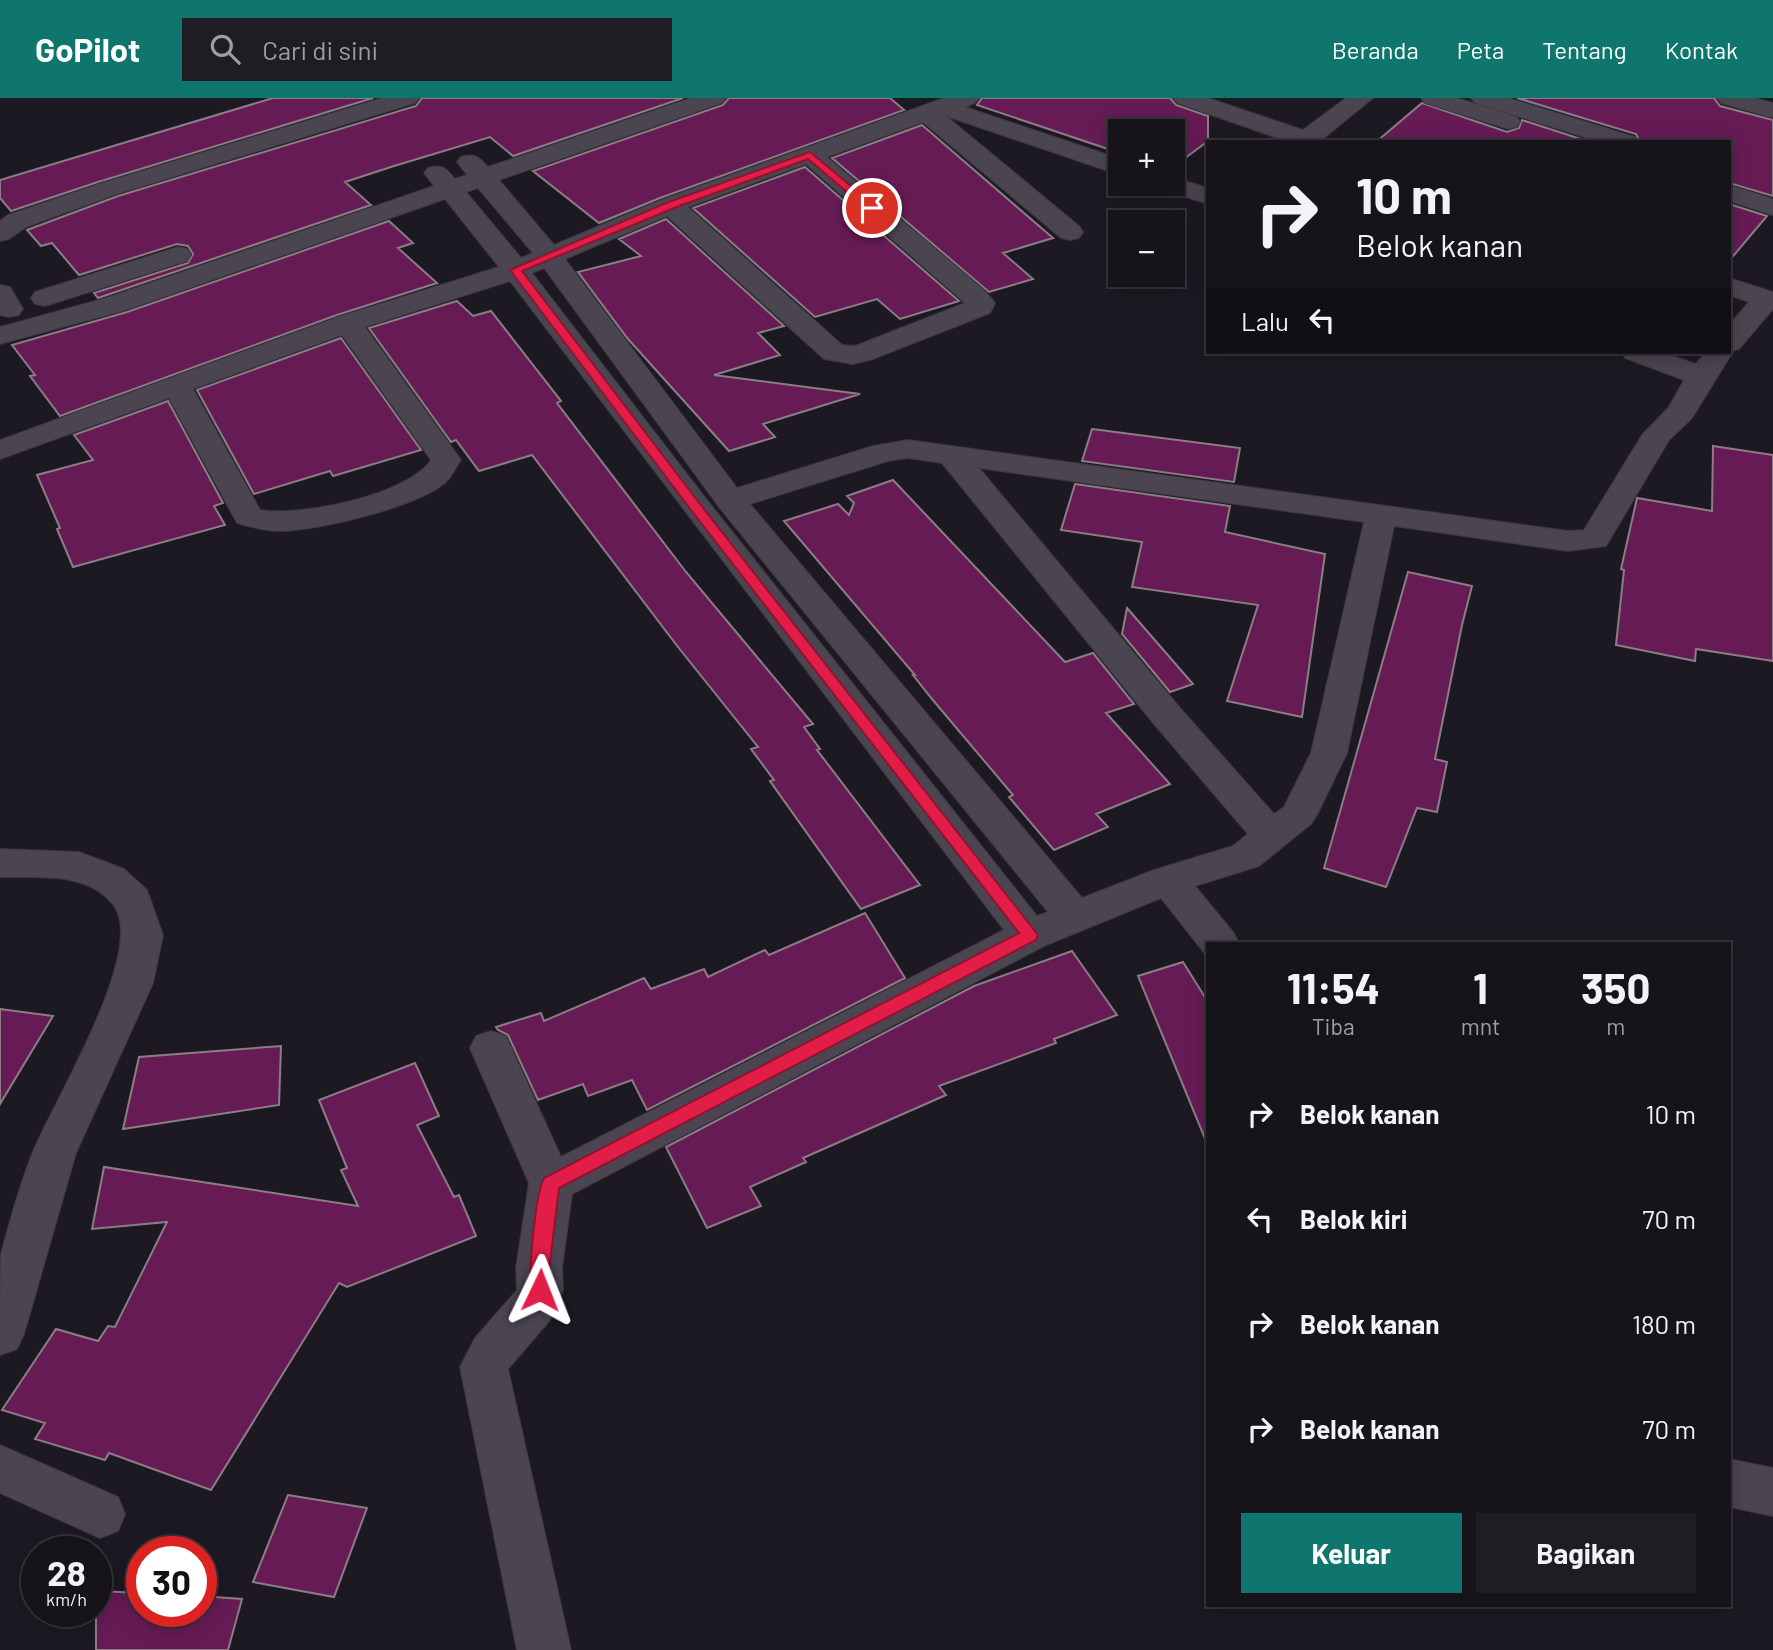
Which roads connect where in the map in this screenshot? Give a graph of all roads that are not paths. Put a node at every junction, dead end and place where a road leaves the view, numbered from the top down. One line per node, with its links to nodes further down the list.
1 (407, 98): 26 (street)
2 (664, 98): 18 (street)
3 (714, 98): 18 (street)
4 (1185, 98): 11 (street)
5 (1361, 98): 12 (street)
6 (1433, 98): 13 (street)
7 (1483, 98): 14 (street)
8 (1729, 98): 10 (street)
9 (945, 106): 15 (street); 16 (street); 25 (street)
10 (1773, 111)
11 (1305, 140)
12 (1309, 140)
13 (1564, 140)
14 (1620, 140)
15 (810, 155): 23 (street); 23 (street)
16 (1108, 163)
17 (1731, 174): 19 (street)
18 (460, 175): 27 (street); 29 (street); 30 (street); 35 (street)
19 (1773, 186)
20 (1185, 189): 22 (street)
21 (1731, 193): 24 (street)
22 (1206, 196)
23 (670, 205): 29 (street)
24 (1773, 207)
25 (1070, 232)
26 (0, 233)
27 (229, 239)
28 (204, 247): 33 (street)
29 (549, 256): 30 (street); 43 (street)
30 (516, 270): 34 (street); 49 (street)
31 (1731, 287): 32 (street)
32 (1770, 300): 36 (street)
33 (3, 305)
34 (348, 323): 40 (street); 40 (street)
35 (0, 336)
36 (1731, 341)
37 (1640, 354): 39 (street)
38 (1719, 354): 39 (street)
39 (1701, 376): 44 (street)
40 (176, 385): 41 (street)
41 (0, 450)
42 (950, 453): 43 (street); 44 (street); 45 (street)
43 (730, 500): 48 (street)
44 (1381, 516): 45 (street)
45 (1271, 835): 47 (street)
46 (0, 863): 53 (street)
47 (1168, 880): 48 (street); 50 (street)
48 (1076, 918): 49 (street)
49 (1030, 935): 52 (street)
50 (1218, 942)
51 (491, 1048): 52 (street)
52 (551, 1183): 58 (street)
53 (0, 1334)
54 (0, 1468): 57 (street)
55 (1731, 1483): 56 (street)
56 (1773, 1492)
57 (100, 1514)
58 (544, 1650)

